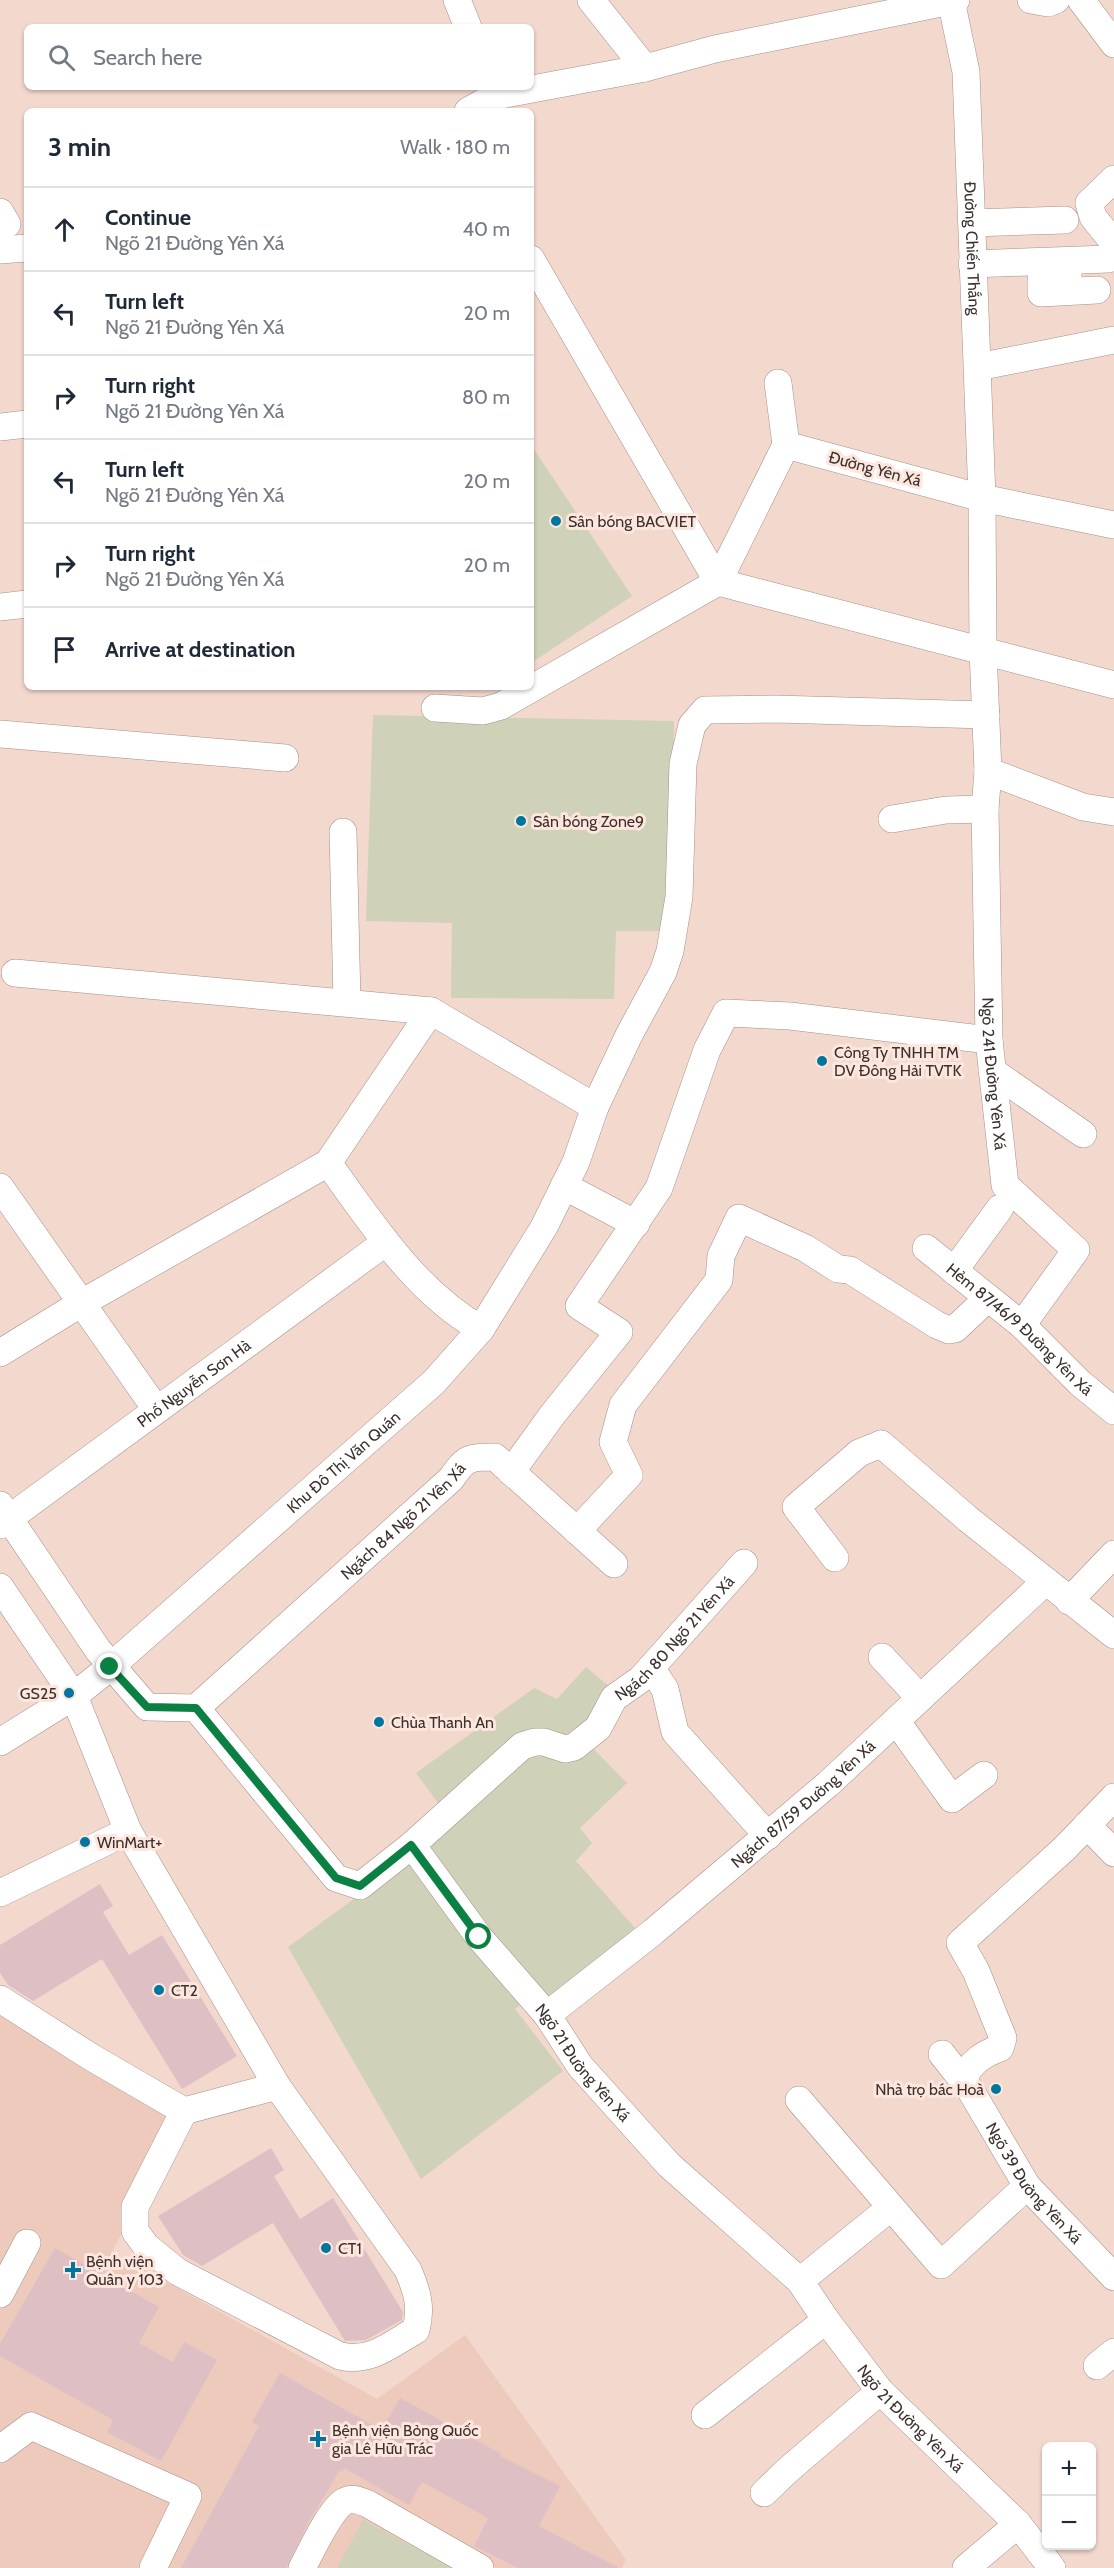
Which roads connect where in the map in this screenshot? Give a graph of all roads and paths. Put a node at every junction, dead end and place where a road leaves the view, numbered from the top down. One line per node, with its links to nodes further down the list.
1 (457, 0): 7 (street)
2 (591, 0): 9 (street)
3 (953, 0): 9 (street); 15 (street, Đường Chiến Thắng)
4 (1031, 0): 5 (street)
5 (1056, 0)
6 (1081, 0): 8 (street)
7 (467, 24)
8 (1114, 44)
9 (645, 68): 10 (street)
10 (534, 86)
11 (493, 92): 12 (street)
12 (472, 108)
13 (1114, 178): 19 (street)
14 (0, 212): 16 (street)
15 (972, 223): 20 (street); 22 (street, Đường Chiến Thắng)
16 (0, 225)
17 (24, 248): 18 (street)
18 (0, 250)
19 (1111, 251): 20 (street)
20 (1055, 262): 22 (street); 23 (street)
21 (534, 264): 32 (street)
22 (972, 264): 25 (street, Đường Chiến Thắng)
23 (1097, 290)
24 (1114, 340): 25 (street)
25 (978, 367): 30 (street, Đường Chiến Thắng)
26 (778, 383): 29 (street)
27 (24, 424): 28 (street)
28 (0, 427)
29 (786, 445): 30 (street, Đường Yên Xá); 32 (street)
30 (982, 498): 31 (street, Đường Yên Xá); 35 (street, Đường Chiến Thắng)
31 (1114, 525)
32 (718, 582): 35 (street); 37 (street)
33 (24, 604): 34 (street)
34 (0, 607)
35 (983, 650): 36 (street); 40 (street, Ngõ 241 Đường Yên Xá)
36 (1114, 685)
37 (534, 687)
38 (529, 690): 39 (street)
39 (435, 708)
40 (986, 715): 43 (street, Ngõ 241 Đường Yên Xá); 53 (street, Khu Đô Thị Văn Quán)
41 (0, 734): 42 (street)
42 (285, 758)
43 (988, 771): 44 (street, Ngõ 241 Đường Yên Xá); 45 (street)
44 (986, 809): 46 (street); 51 (street, Ngõ 241 Đường Yên Xá)
45 (1114, 812)
46 (892, 819)
47 (343, 832): 49 (street)
48 (15, 973): 49 (street)
49 (347, 1002): 50 (street)
50 (431, 1011): 53 (street); 55 (street)
51 (989, 1040): 52 (street, Ngõ 241 Đường Yên Xá); 59 (street)
52 (992, 1071): 54 (street); 58 (street, Ngõ 241 Đường Yên Xá)
53 (595, 1107): 56 (street, Khu Đô Thị Văn Quán)
54 (1083, 1134)
55 (328, 1163): 60 (street); 64 (street)
56 (564, 1186): 59 (street); 66 (street, Khu Đô Thị Văn Quán)
57 (0, 1187): 64 (street)
58 (997, 1189): 62 (street); 65 (street)
59 (636, 1224): 70 (street)
60 (386, 1242): 66 (street); 68 (street, Phố Nguyễn Sơn Hà)
61 (926, 1248): 62 (street, Hẻm 87/46/9 Đường Yên Xá)
62 (954, 1271): 63 (street, Hẻm 87/46/9 Đường Yên Xá)
63 (988, 1298): 65 (street, Hẻm 87/46/9 Đường Yên Xá); 72 (street)
64 (80, 1304): 67 (street); 68 (street)
65 (1022, 1325): 69 (street, Hẻm 87/46/9 Đường Yên Xá)
66 (481, 1329): 82 (street, Khu Đô Thị Văn Quán)
67 (0, 1353)
68 (156, 1409): 71 (street, Phố Nguyễn Sơn Hà)
69 (1114, 1411)
70 (511, 1472): 72 (street, Ngách 84 Ngõ 21 Yên Xá); 86 (street, Ngách 84 Ngõ 21 Yên Xá)
71 (3, 1516): 82 (street)
72 (577, 1531): 76 (street, Ngách 84 Ngõ 21 Yên Xá)
73 (1114, 1554): 79 (street)
74 (835, 1558): 77 (street)
75 (744, 1563): 83 (street, Ngách 80 Ngõ 21 Yên Xá)
76 (614, 1564)
77 (1046, 1581): 79 (street); 85 (street, Ngách 87/59 Đường Yên Xá)
78 (0, 1587): 84 (street)
79 (1070, 1601): 80 (street)
80 (1114, 1635)
81 (882, 1657): 85 (street)
82 (110, 1667): 84 (street, Khu Đô Thị Văn Quán); 86 (street)
83 (651, 1668): 93 (street); 94 (street, Ngách 80 Ngõ 21 Yên Xá)
84 (74, 1696): 88 (street, Khu Đô Thị Văn Quán); 92 (street)
85 (920, 1698): 87 (street, Ngách 87/59 Đường Yên Xá)
86 (196, 1708): 94 (street)
87 (897, 1722): 89 (street); 93 (street, Ngách 87/59 Đường Yên Xá)
88 (0, 1742)
89 (984, 1775)
90 (1114, 1797): 91 (street)
91 (1087, 1825): 95 (street); 100 (street)
92 (128, 1831): 96 (street); 101 (street)
93 (768, 1836): 98 (street, Ngách 87/59 Đường Yên Xá)
94 (411, 1845): 98 (street, Ngõ 21 Đường Yên Xá)
95 (1114, 1853)
96 (0, 1893)
97 (0, 1999): 103 (street)
98 (547, 2015): 108 (street, Ngõ 21 Đường Yên Xá)
99 (942, 2054): 100 (street, Ngõ 39 Đường Yên Xá)
100 (963, 2079): 104 (street, Ngõ 39 Đường Yên Xá)
101 (277, 2086): 103 (street); 103 (street)
102 (799, 2100): 105 (street)
103 (184, 2110)
104 (1027, 2186): 105 (street); 107 (street, Ngõ 39 Đường Yên Xá)
105 (890, 2208): 108 (street)
106 (27, 2243): 109 (street)
107 (1114, 2277)
108 (800, 2281): 110 (street, Ngõ 21 Đường Yên Xá)
109 (0, 2294)
110 (826, 2320): 111 (street, Ngõ 21 Đường Yên Xá); 112 (street)
111 (880, 2391): 114 (street); 115 (street, Ngõ 21 Đường Yên Xá)
112 (705, 2415)
113 (0, 2450): 116 (street)
114 (764, 2493)
115 (1018, 2524): 119 (street); 120 (street, Ngõ 21 Đường Yên Xá)
116 (153, 2568)
117 (302, 2568): 118 (street)
118 (480, 2568)
119 (966, 2568)
120 (1052, 2568)

